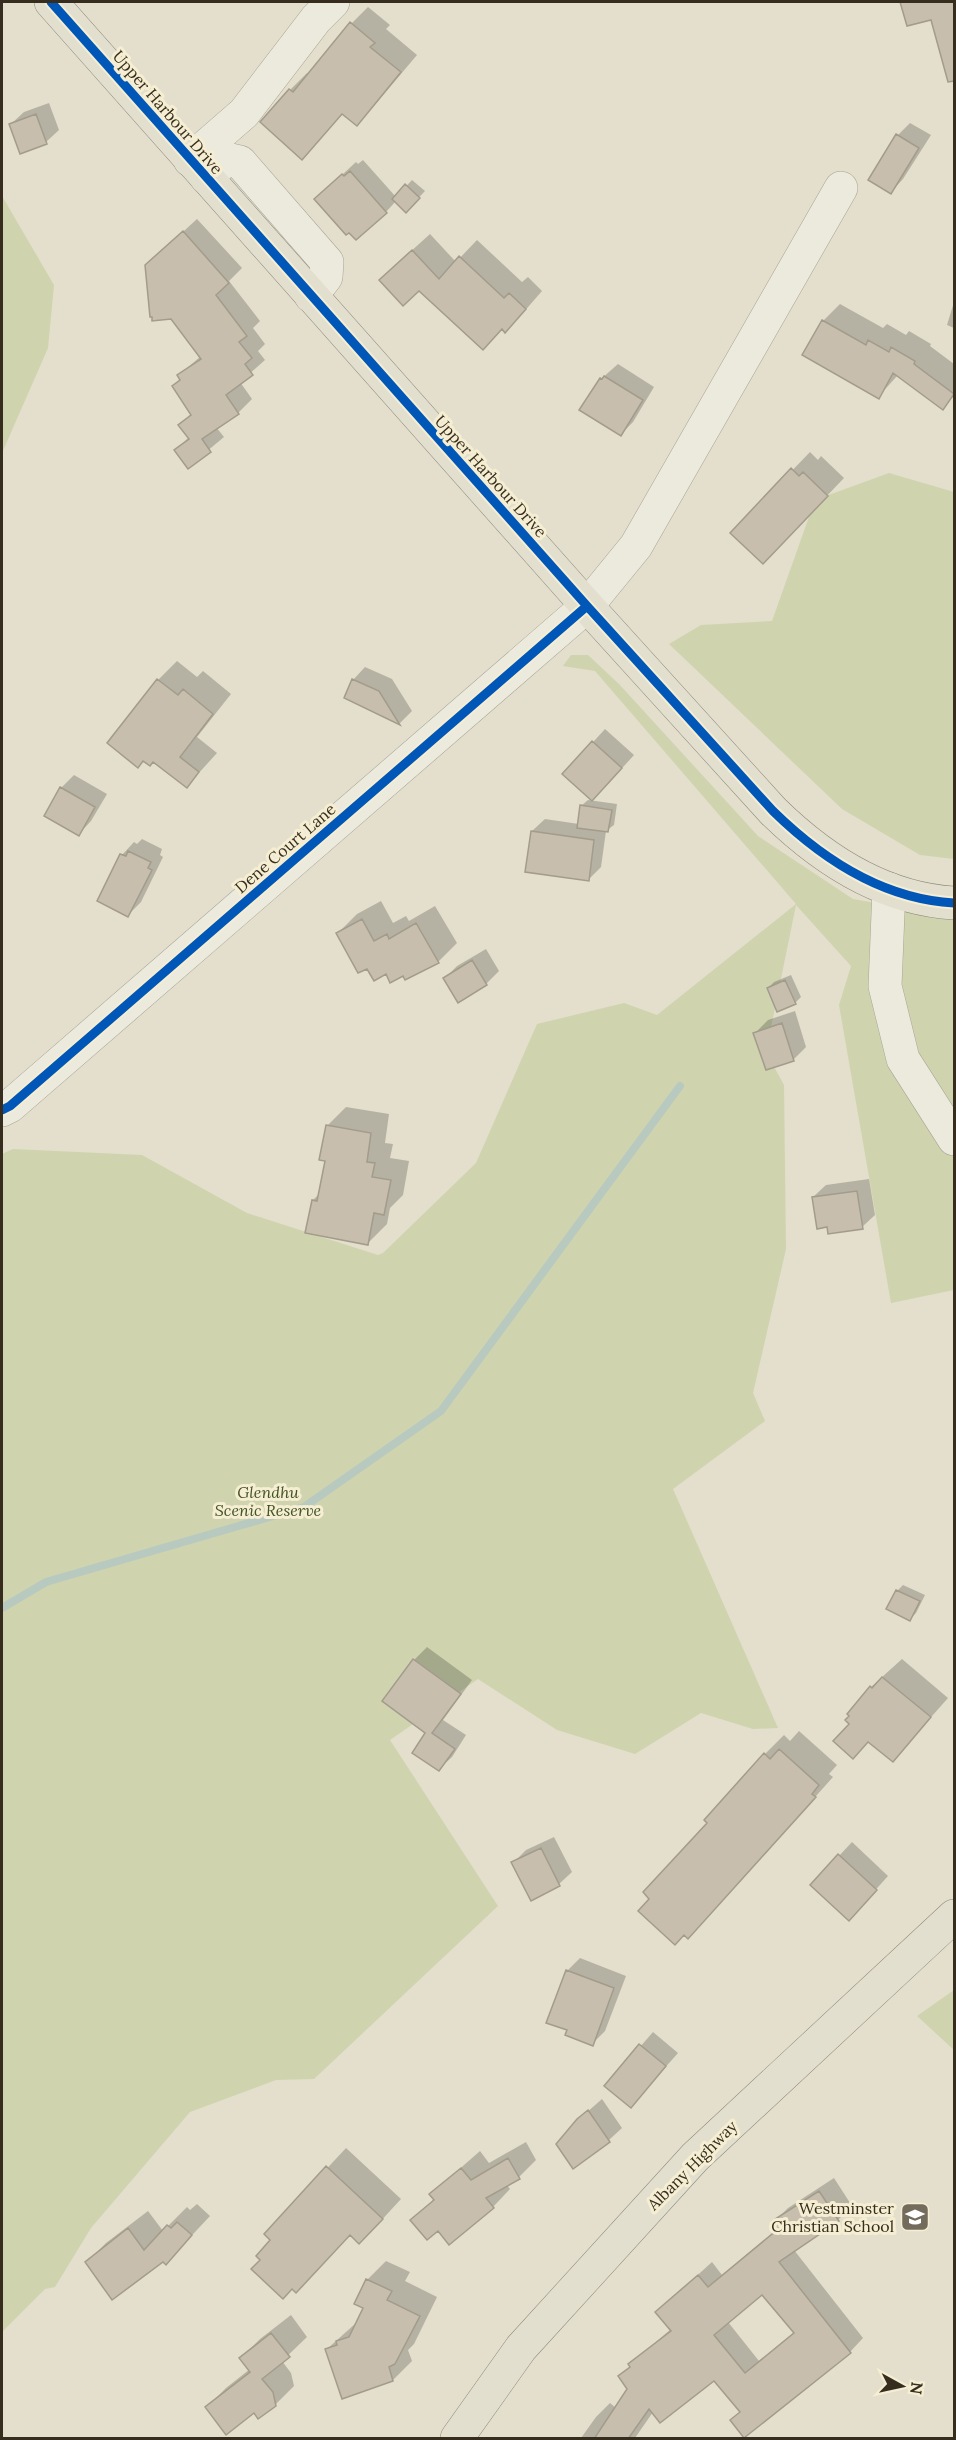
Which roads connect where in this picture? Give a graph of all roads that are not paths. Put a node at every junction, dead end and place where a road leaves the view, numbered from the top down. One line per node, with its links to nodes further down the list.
1 (51, 2): 3 (main road, Upper Harbour Drive)
2 (333, 2): 3 (street)
3 (198, 169): 5 (main road, Upper Harbour Drive)
4 (841, 188): 5 (street, Dene Court Lane)
5 (586, 606): 6 (main road, Upper Harbour Drive); 8 (street, Dene Court Lane)
6 (889, 889): 7 (main road, Upper Harbour Drive); 9 (street)
7 (954, 903)
8 (2, 1110)
9 (954, 1139)
10 (954, 1916): 11 (main road, Albany Highway)
11 (457, 2439)

